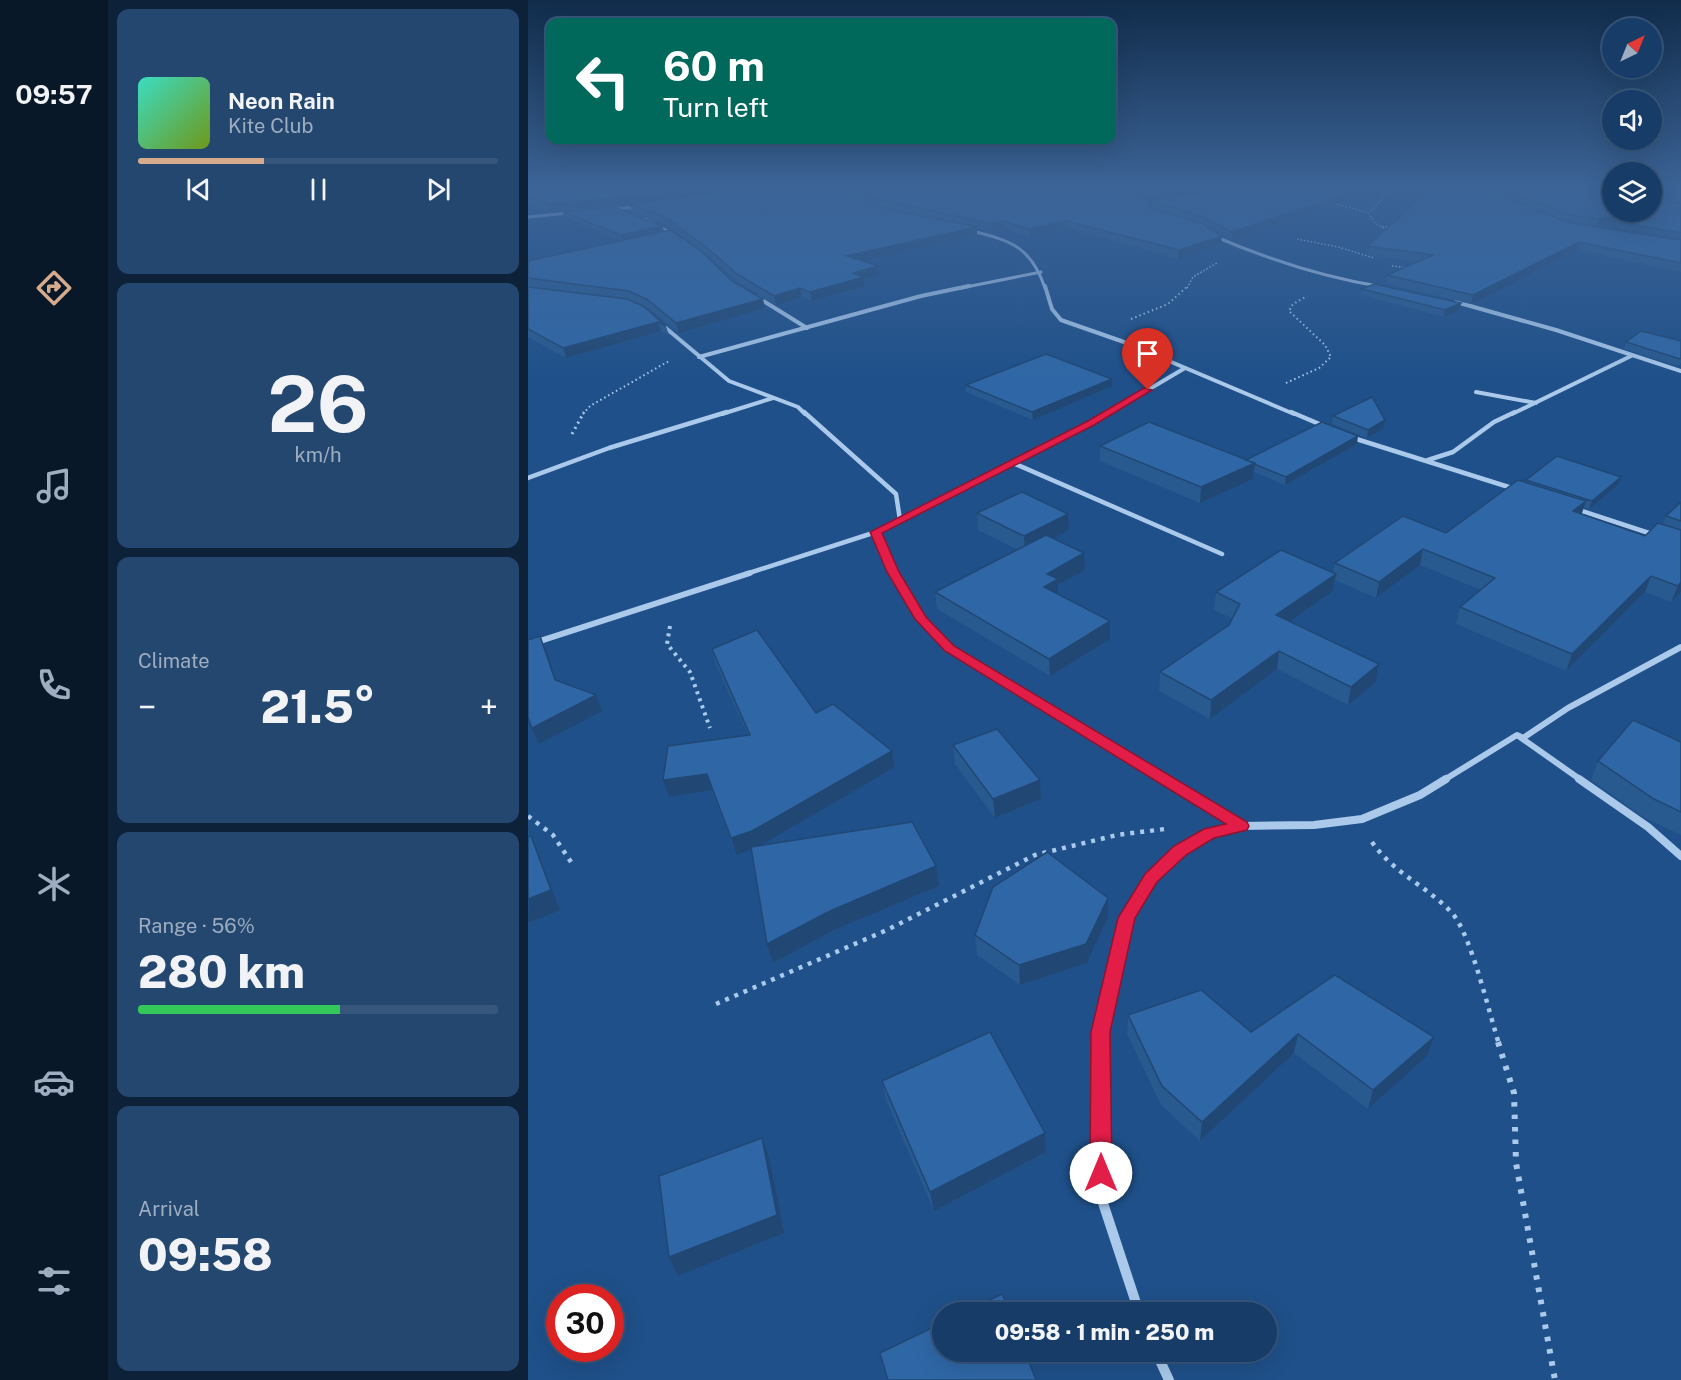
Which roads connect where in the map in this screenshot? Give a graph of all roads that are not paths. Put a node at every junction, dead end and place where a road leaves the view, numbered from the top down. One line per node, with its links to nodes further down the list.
1 (1028, 253): 3 (street)
2 (1256, 253): 4 (street)
3 (1041, 272): 8 (street); 11 (street)
4 (1381, 286)
5 (751, 295): 8 (street)
6 (1446, 300): 9 (street)
7 (656, 319): 10 (street)
8 (807, 328): 10 (street)
9 (1632, 355): 12 (street); 15 (street)
10 (699, 357): 14 (street)
11 (1185, 368): 16 (street); 19 (street)
12 (1681, 371)
13 (1476, 392): 15 (street)
14 (774, 398): 20 (street); 23 (street)
15 (1536, 403): 18 (street)
16 (1331, 429)
17 (1342, 434): 18 (street)
18 (1426, 460): 21 (street)
19 (1013, 463): 23 (street); 26 (street)
20 (528, 478)
21 (1522, 491)
22 (1575, 508): 25 (street)
23 (900, 520): 24 (street)
24 (876, 532): 27 (street); 30 (street)
25 (1660, 536)
26 (1222, 554)
27 (528, 645)
28 (1681, 647): 29 (street)
29 (1517, 735): 30 (street); 31 (street)
30 (1241, 826): 32 (street)
31 (1681, 856)
32 (1136, 1302)
33 (1161, 1362): 34 (street)
34 (1169, 1380)

